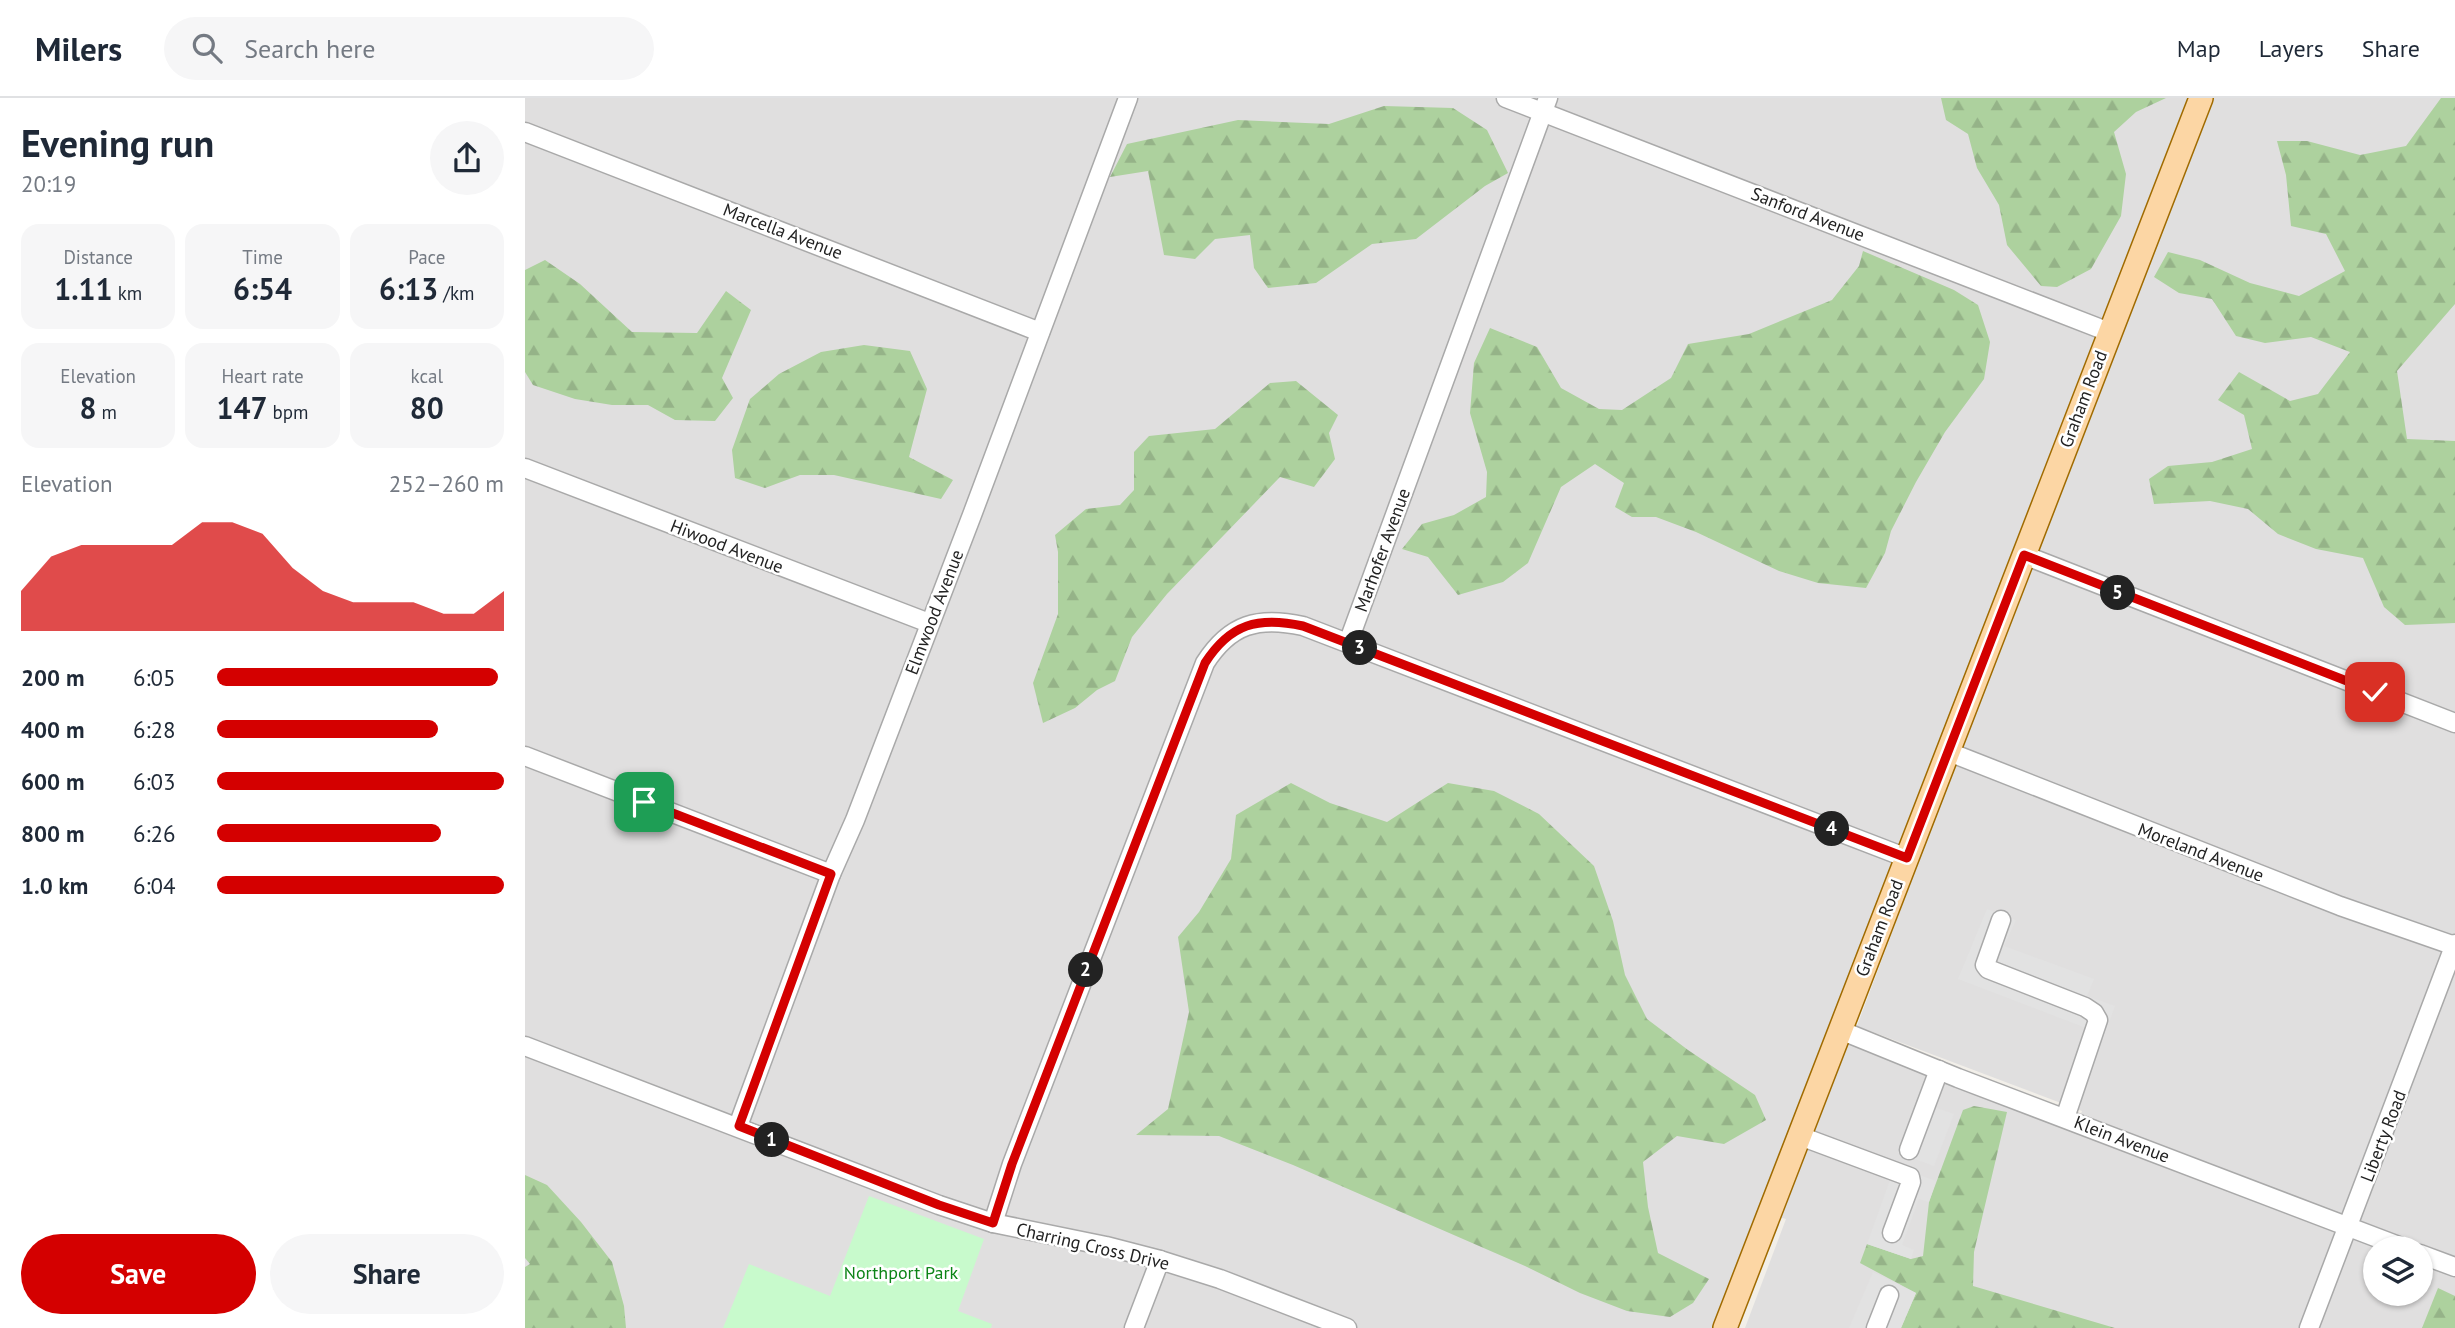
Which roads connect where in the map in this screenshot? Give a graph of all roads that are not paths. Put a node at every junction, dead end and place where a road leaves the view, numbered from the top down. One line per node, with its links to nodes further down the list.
1 (1128, 98): 6 (street, Elmwood Avenue)
2 (1506, 98): 4 (street, Sanford Avenue)
3 (2201, 98): 7 (main road, Graham Road)
4 (1546, 105): 7 (street, Sanford Avenue); 11 (street, Marhofer Avenue)
5 (525, 131): 6 (street, Marcella Avenue)
6 (1040, 332): 10 (street, Elmwood Avenue)
7 (2109, 332): 9 (main road, Graham Road)
8 (525, 468): 10 (street, Hiwood Avenue)
9 (2024, 555): 12 (street); 13 (main road, Graham Road)
10 (929, 622): 16 (street, Elmwood Avenue)
11 (1348, 643): 15 (street); 26 (street)
12 (2455, 723)
13 (1949, 752): 15 (main road, Graham Road); 18 (street, Moreland Avenue)
14 (525, 756): 16 (street)
15 (1907, 858): 19 (main road, Graham Road)
16 (831, 874): 23 (street, Elmwood Avenue)
17 (2001, 920): 22 (street)
18 (2455, 945): 27 (street, Liberty Road)
19 (1840, 1030): 21 (street, Klein Avenue); 24 (main road, Graham Road)
20 (525, 1046): 23 (street, Charring Cross Drive)
21 (1939, 1070): 22 (street, Klein Avenue); 25 (street)
22 (2065, 1118): 27 (street, Klein Avenue)
23 (739, 1126): 26 (street, Charring Cross Drive)
24 (1800, 1136): 28 (street); 36 (main road, Graham Road)
25 (1909, 1150)
26 (993, 1223): 31 (street, Charring Cross Drive)
27 (2348, 1227): 29 (street, Klein Avenue); 38 (street, Liberty Road)
28 (1892, 1233)
29 (2372, 1236)
30 (2433, 1259): 32 (street)
31 (1160, 1260): 34 (street); 35 (street, Charring Cross Drive)
32 (2455, 1267)
33 (1889, 1295): 37 (street)
34 (1134, 1328)
35 (1347, 1328)
36 (1725, 1328)
37 (1876, 1328)
38 (2309, 1328)

